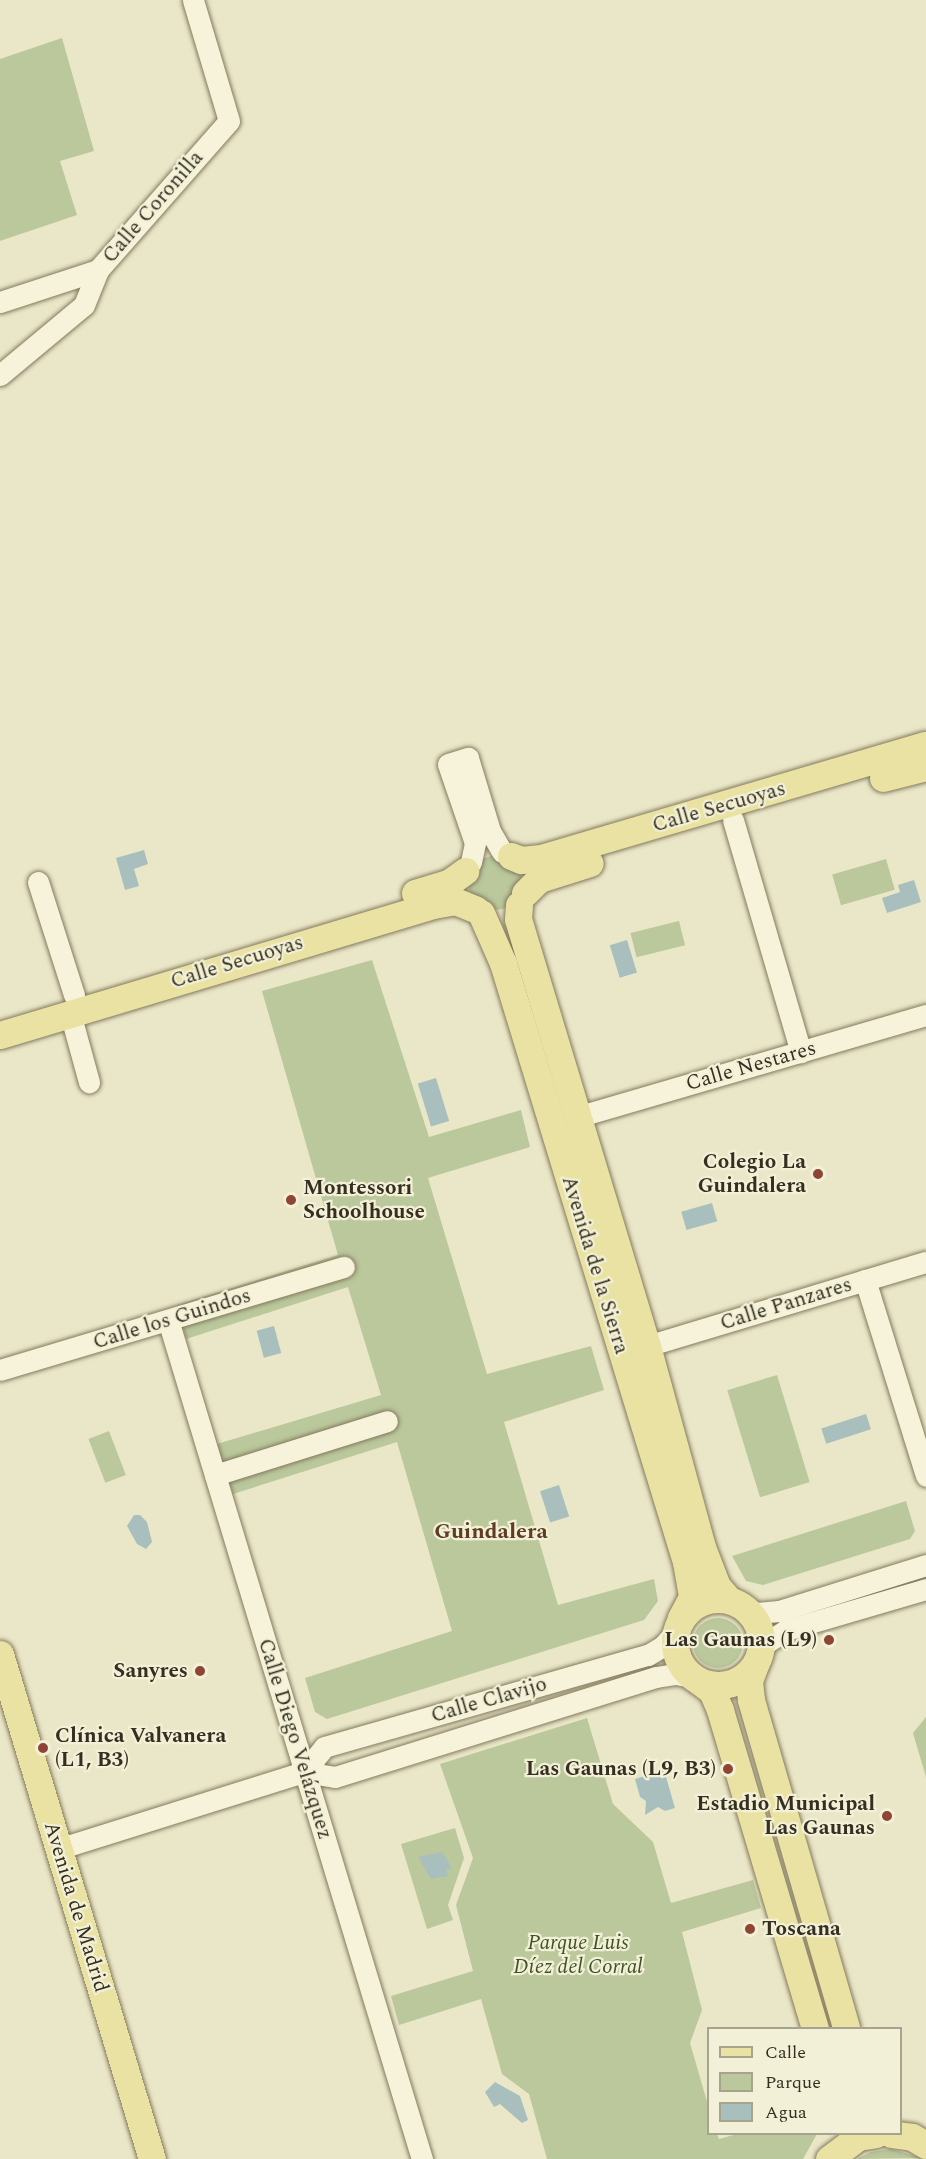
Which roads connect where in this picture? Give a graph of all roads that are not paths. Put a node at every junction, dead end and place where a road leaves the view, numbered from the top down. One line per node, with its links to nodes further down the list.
1 (193, 0): 2 (street, Calle Coronilla)
2 (98, 270): 3 (street, Calle Coronilla); 4 (street)
3 (0, 302)
4 (0, 375)
5 (926, 745): 8 (main road, Calle Secuoyas)
6 (926, 767): 7 (main road, Calle Secuoyas)
7 (733, 820): 11 (main road, Calle Secuoyas); 17 (street)
8 (506, 854): 9 (main road); 9 (street); 11 (main road)
9 (468, 866): 12 (main road); 13 (main road, Calle Secuoyas)
10 (38, 882): 13 (street)
11 (522, 899): 12 (main road); 19 (main road, Avenida de la Sierra)
12 (478, 911): 13 (main road, Calle Secuoyas); 32 (main road, Avenida de la Sierra)
13 (72, 1004): 15 (main road, Calle Secuoyas); 16 (main road, Calle Secuoyas); 18 (street)
14 (926, 1015): 17 (street, Calle Nestares)
15 (0, 1016)
16 (0, 1035)
17 (801, 1052): 19 (street, Calle Nestares)
18 (89, 1082)
19 (577, 1117): 24 (main road, Avenida de la Sierra)
20 (926, 1262): 22 (street, Calle Panzares)
21 (344, 1267): 23 (street, Calle los Guindos)
22 (865, 1280): 24 (street, Calle Panzares); 28 (street)
23 (168, 1320): 25 (street, Calle los Guindos); 27 (street, Calle Diego Velázquez)
24 (647, 1346): 31 (main road, Avenida de la Sierra)
25 (0, 1370)
26 (387, 1421): 27 (street)
27 (214, 1475): 37 (street, Calle Diego Velázquez)
28 (926, 1476)
29 (926, 1565): 31 (street)
30 (926, 1589): 34 (street)
31 (736, 1603): 32 (main road); 34 (main road)
32 (679, 1625): 35 (main road); 37 (street, Calle Clavijo)
33 (0, 1654): 38 (main road, Avenida de Madrid)
34 (757, 1659): 35 (main road); 40 (main road)
35 (696, 1679): 37 (street, Calle Clavijo); 39 (main road)
36 (0, 1711): 43 (main road, Avenida de Madrid)
37 (304, 1772): 38 (street, Calle Clavijo); 45 (street, Calle Diego Velázquez)
38 (58, 1849): 44 (main road, Avenida de Madrid)
39 (815, 2027)
40 (846, 2027)
41 (867, 2135): 42 (main road)
42 (835, 2146)
43 (135, 2159)
44 (152, 2159)
45 (422, 2159)

